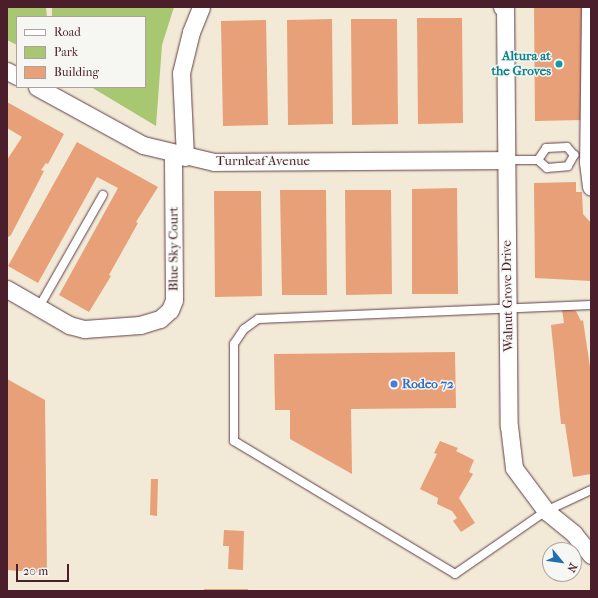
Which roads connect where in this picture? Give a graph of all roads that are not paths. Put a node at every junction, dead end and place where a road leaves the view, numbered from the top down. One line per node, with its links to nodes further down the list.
1 (201, 7): 8 (street, Blue Sky Court)
2 (503, 7): 9 (street, Walnut Grove Drive)
3 (590, 7): 7 (street)
4 (7, 70): 5 (street)
5 (16, 75)
6 (39, 88): 8 (street, Turnleaf Avenue)
7 (581, 154): 10 (lane); 10 (lane); 11 (street)
8 (179, 155): 9 (street, Turnleaf Avenue); 15 (street, Blue Sky Court)
9 (507, 160): 10 (lane); 16 (street, Walnut Grove Drive)
10 (538, 160)
11 (591, 187)
12 (103, 195): 15 (lane)
13 (7, 289): 15 (street, Blue Sky Court)
14 (591, 305): 16 (lane)
15 (39, 307)
16 (508, 307): 18 (street, Walnut Grove Drive); 18 (lane)
17 (591, 490): 18 (lane)
18 (546, 511): 19 (street, Walnut Grove Drive)
19 (591, 555)

